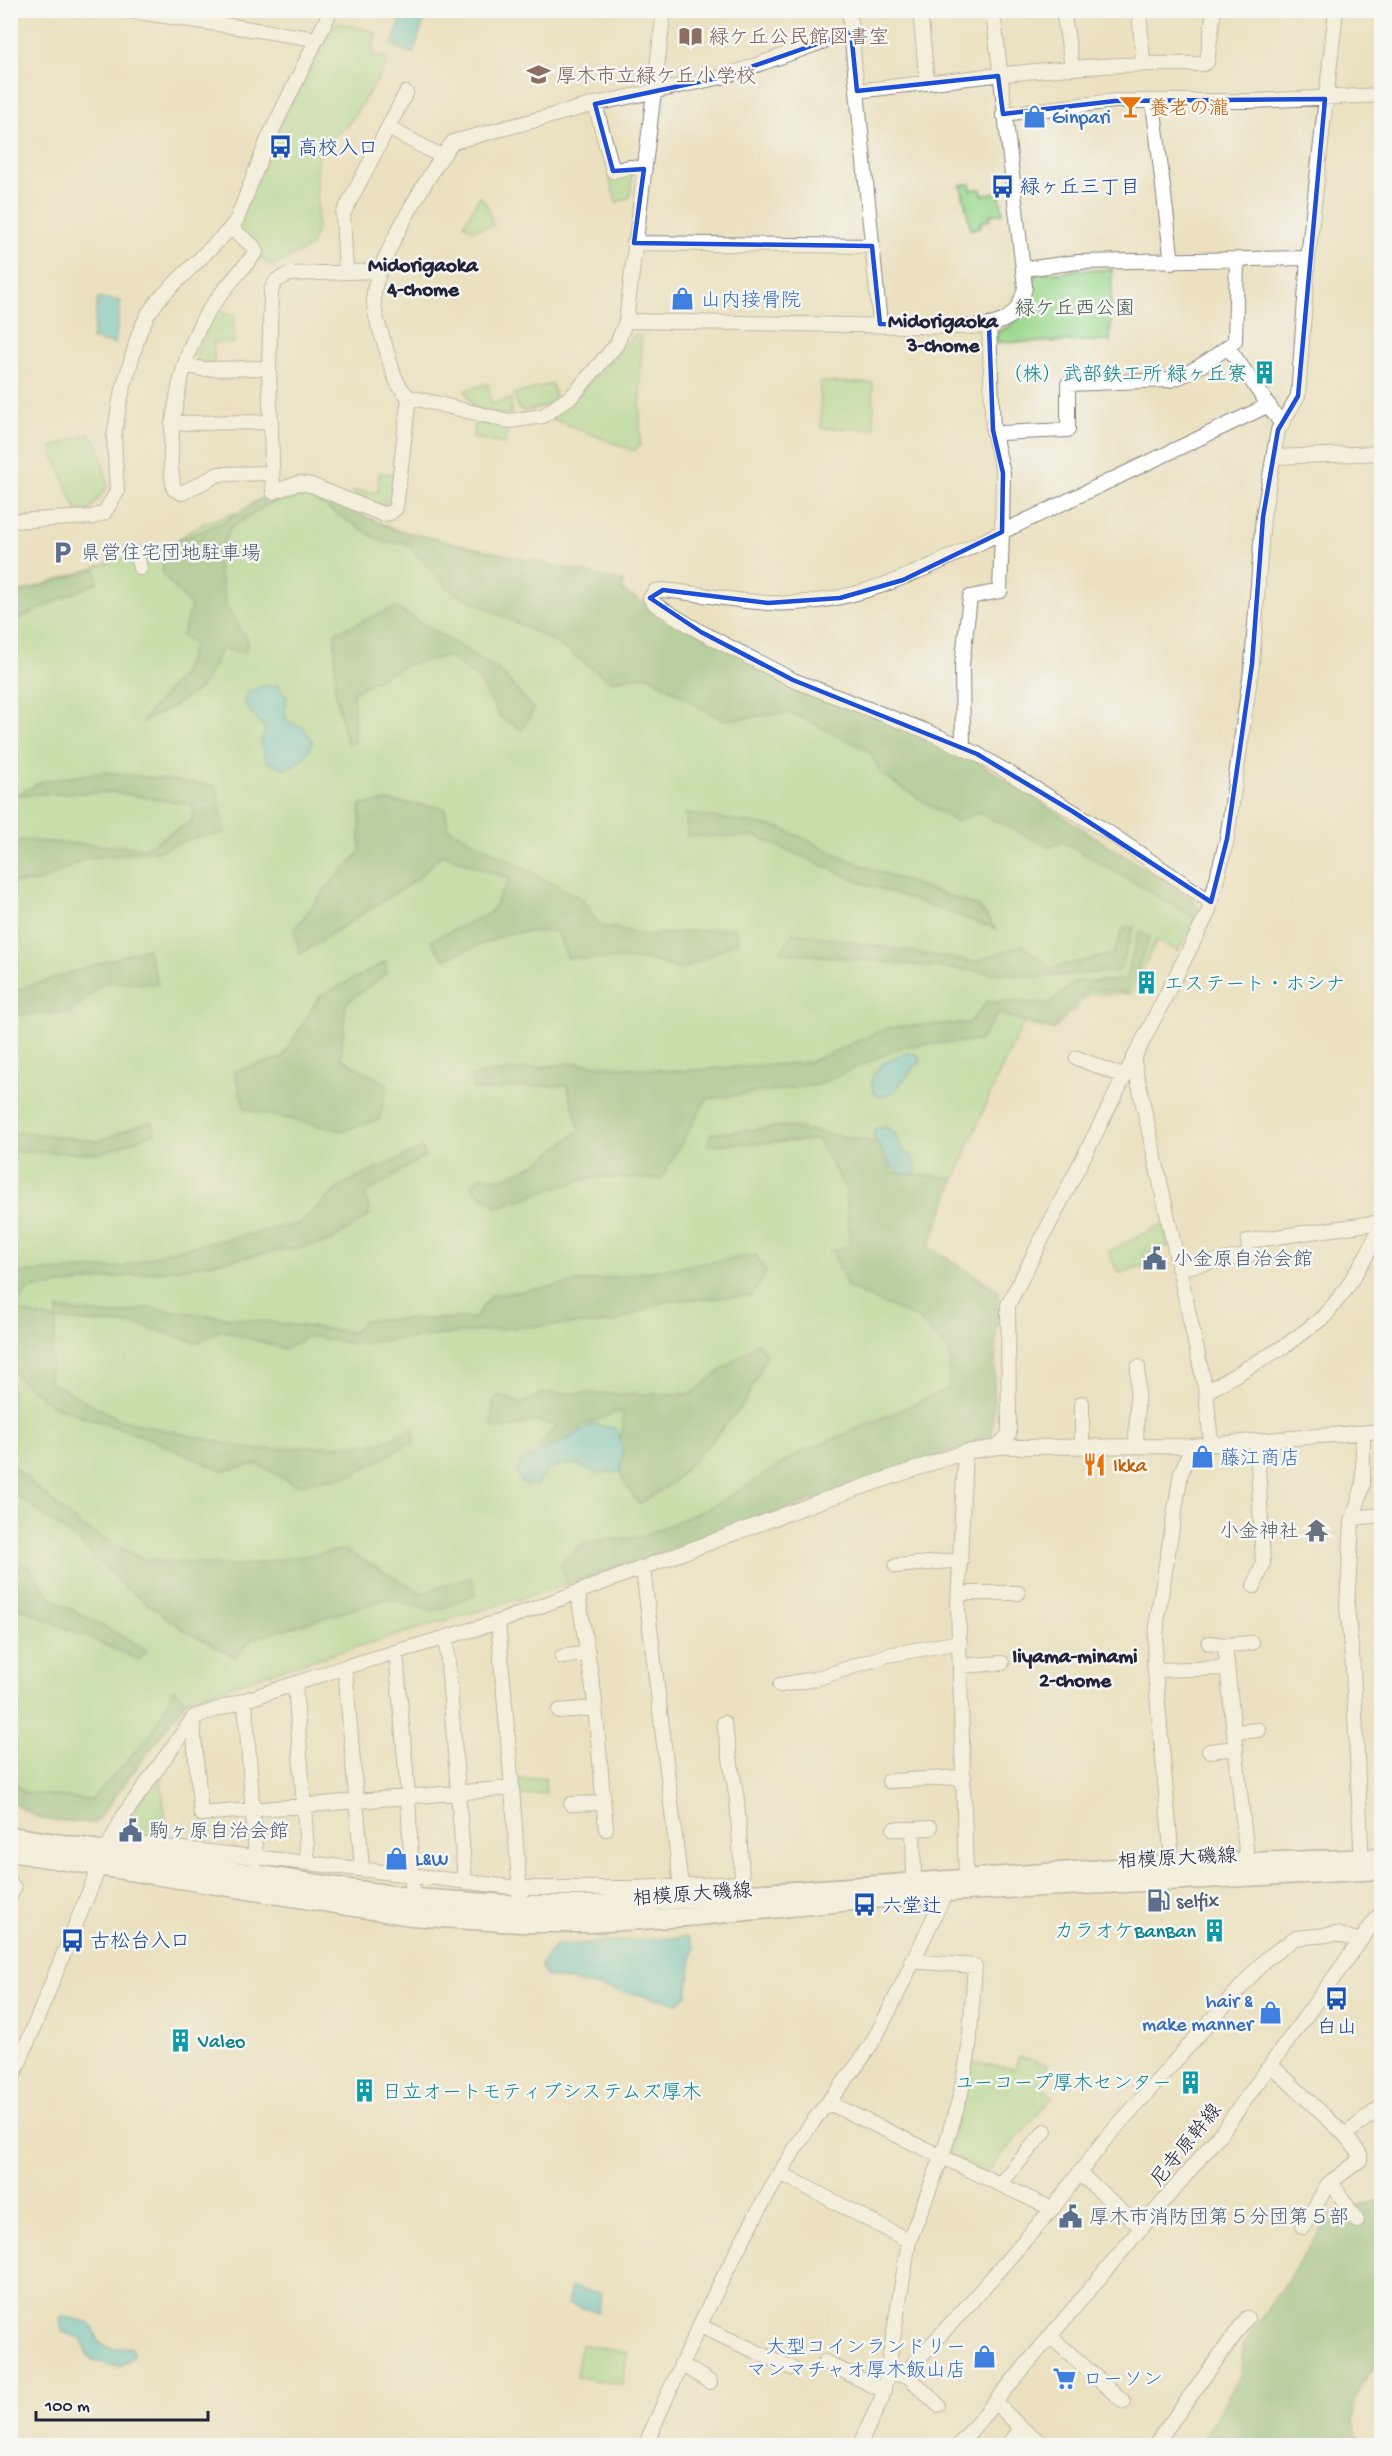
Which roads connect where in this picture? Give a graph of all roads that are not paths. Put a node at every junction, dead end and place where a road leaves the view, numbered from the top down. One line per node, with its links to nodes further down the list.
1 (125, 10): 12 (street)
2 (331, 10): 12 (street)
3 (664, 10): 19 (street)
4 (849, 10): 11 (street)
5 (920, 10): 16 (street)
6 (993, 10): 15 (street)
7 (1063, 10): 14 (street)
8 (1139, 10): 13 (street)
9 (1214, 10): 13 (street)
10 (1336, 10): 21 (street)
11 (851, 32): 17 (street); 19 (street)
12 (316, 39): 28 (street)
13 (1143, 62): 14 (street)
14 (1072, 66): 15 (street)
15 (998, 76): 16 (street); 24 (street)
16 (927, 83): 17 (street)
17 (857, 91): 30 (street)
18 (406, 93): 25 (street)
19 (654, 93): 23 (street); 27 (street)
20 (1382, 95): 21 (street)
21 (1325, 99): 22 (street); 31 (street)
22 (1153, 102): 24 (street); 33 (street)
23 (595, 104): 26 (street); 27 (street)
24 (1003, 114): 34 (street)
25 (388, 128): 26 (street); 36 (street)
26 (441, 156): 35 (street)
27 (645, 169): 29 (street)
28 (231, 228): 41 (street); 52 (street)
29 (634, 243): 30 (street); 37 (street)
30 (872, 246): 38 (street)
31 (1308, 258): 32 (street); 47 (street)
32 (1237, 261): 33 (street); 40 (street)
33 (1172, 263): 34 (street)
34 (1025, 269): 39 (street)
35 (380, 271): 36 (street); 43 (street)
36 (346, 272): 42 (street)
37 (626, 321): 38 (street); 43 (street)
38 (880, 324): 39 (street)
39 (989, 326): 48 (street)
40 (1228, 347): 44 (street); 48 (street)
41 (186, 365): 42 (street); 46 (street)
42 (269, 368): 45 (street)
43 (409, 397): 51 (street)
44 (1269, 405): 47 (street); 53 (street)
45 (270, 422): 46 (street); 51 (street)
46 (172, 423): 51 (street)
47 (1281, 425): 50 (street)
48 (994, 435): 53 (street)
49 (1382, 453): 50 (street)
50 (1274, 457): 57 (street)
51 (270, 473)
52 (10, 521)
53 (1002, 532): 56 (street); 56 (street)
54 (136, 553): 55 (street)
55 (140, 568)
56 (963, 747): 57 (street)
57 (1211, 902): 59 (street)
58 (1077, 1058): 60 (street)
59 (1133, 1058): 60 (street); 62 (street)
60 (1125, 1077): 73 (street)
61 (1382, 1222): 62 (street); 64 (street)
62 (1178, 1268): 64 (street)
63 (1138, 1367): 71 (street)
64 (1206, 1392): 69 (street)
65 (1082, 1403): 70 (street)
66 (1382, 1431): 67 (street)
67 (1363, 1433): 68 (street); 76 (street)
68 (1257, 1443): 69 (street); 80 (street)
69 (1211, 1444): 72 (street)
70 (1082, 1446): 71 (street); 73 (street)
71 (1136, 1446): 72 (street)
72 (1192, 1446): 97 (street)
73 (998, 1447): 74 (street)
74 (965, 1452): 77 (street); 79 (street)
75 (1382, 1515): 76 (street)
76 (1353, 1518): 129 (street)
77 (961, 1560): 78 (street); 81 (street)
78 (898, 1568)
79 (644, 1569): 82 (street); 142 (street)
80 (1256, 1586)
81 (959, 1593): 83 (street); 86 (street)
82 (578, 1594): 84 (street); 91 (street)
83 (1011, 1596)
84 (498, 1622): 85 (street); 111 (street)
85 (446, 1637): 90 (street); 112 (street)
86 (960, 1642): 94 (street); 99 (street)
87 (1209, 1643): 89 (street)
88 (1252, 1643): 89 (street)
89 (1226, 1645): 96 (street)
90 (396, 1652): 95 (street); 113 (street)
91 (588, 1653): 92 (street); 101 (street)
92 (562, 1657)
93 (1002, 1663): 94 (street)
94 (961, 1666): 109 (street)
95 (345, 1667): 98 (street); 114 (street)
96 (1227, 1668): 97 (street); 105 (street)
97 (1157, 1670): 133 (street)
98 (295, 1684): 100 (street); 115 (street)
99 (789, 1687)
100 (245, 1702): 103 (street); 118 (street)
101 (595, 1708): 102 (street); 116 (street)
102 (559, 1711)
103 (194, 1717): 118 (street); 125 (street)
104 (1259, 1730): 105 (street)
105 (1234, 1732): 107 (street)
106 (722, 1733): 140 (street)
107 (1236, 1748): 108 (street); 130 (street)
108 (1209, 1751)
109 (964, 1777): 110 (street); 135 (street)
110 (889, 1780)
111 (512, 1788): 112 (street); 145 (street)
112 (458, 1792): 113 (street); 138 (street)
113 (408, 1796): 114 (street); 134 (street)
114 (356, 1799): 115 (street); 131 (street)
115 (305, 1803): 118 (street); 128 (street)
116 (603, 1803): 117 (street); 120 (street)
117 (572, 1804)
118 (253, 1808): 126 (street)
119 (930, 1828): 121 (street)
120 (606, 1829)
121 (913, 1829): 122 (street); 137 (street)
122 (894, 1830)
123 (10, 1836): 125 (main road, 相模原大磯線)
124 (10, 1852): 125 (main road, 相模原大磯線)
125 (105, 1853): 126 (street); 139 (main road, 相模原大磯線); 151 (street)
126 (256, 1857): 128 (street); 139 (street)
127 (1382, 1858): 129 (main road, 相模原大磯線)
128 (308, 1863): 131 (street)
129 (1362, 1863): 130 (main road, 相模原大磯線); 132 (main road, 相模原大磯線)
130 (1248, 1868): 133 (main road, 相模原大磯線)
131 (362, 1869): 134 (street)
132 (1382, 1870)
133 (1173, 1872): 135 (main road, 相模原大磯線); 141 (main road, 相模原大磯線)
134 (413, 1875): 138 (street); 144 (street)
135 (966, 1877): 137 (main road, 相模原大磯線); 141 (street)
136 (10, 1881): 143 (street)
137 (914, 1881): 140 (main road, 相模原大磯線)
138 (465, 1882): 145 (street)
139 (252, 1883): 144 (main road, 相模原大磯線); 147 (main road, 相模原大磯線)
140 (742, 1888): 142 (main road, 相模原大磯線); 146 (street)
141 (946, 1892): 146 (main road, 相模原大磯線); 150 (street)
142 (682, 1893): 145 (main road, 相模原大磯線)
143 (10, 1896)
144 (414, 1898): 145 (main road, 相模原大磯線); 147 (street)
145 (520, 1905): 146 (main road, 相模原大磯線); 147 (main road, 相模原大磯線)
146 (745, 1912)
147 (411, 1916)
148 (1380, 1916): 149 (street, 尼寺原幹線)
149 (1360, 1941): 152 (street, 尼寺原幹線); 159 (street)
150 (911, 1961): 154 (street); 158 (street)
151 (15, 2060): 153 (street)
152 (1271, 2065): 157 (street); 166 (street, 尼寺原幹線)
153 (10, 2085)
154 (829, 2103): 158 (street); 160 (street)
155 (1382, 2106): 157 (street)
156 (1037, 2135): 162 (street)
157 (1345, 2135): 161 (street)
158 (942, 2157): 162 (street); 167 (street)
159 (1079, 2173): 163 (street); 166 (street)
160 (782, 2174): 167 (street); 169 (street)
161 (1331, 2182): 164 (street); 165 (street)
162 (1000, 2184): 163 (street)
163 (1052, 2209): 174 (street)
164 (1357, 2221)
165 (1303, 2227)
166 (1142, 2229): 170 (street, 尼寺原幹線)
167 (909, 2241): 175 (street)
168 (1247, 2318): 187 (street)
169 (700, 2326): 172 (street); 173 (street)
170 (1051, 2337): 178 (street, 尼寺原幹線); 179 (street)
171 (825, 2362): 177 (street)
172 (681, 2364): 176 (street); 182 (street)
173 (792, 2368)
174 (905, 2373): 175 (street); 180 (street)
175 (887, 2374): 177 (street)
176 (710, 2382)
177 (884, 2391): 183 (street)
178 (994, 2402): 181 (street); 184 (street, 尼寺原幹線)
179 (1124, 2402)
180 (938, 2405)
181 (1021, 2428): 185 (street); 186 (street)
182 (645, 2445)
183 (859, 2445)
184 (958, 2445)
185 (1008, 2445)
186 (1046, 2445)
187 (1154, 2445)

